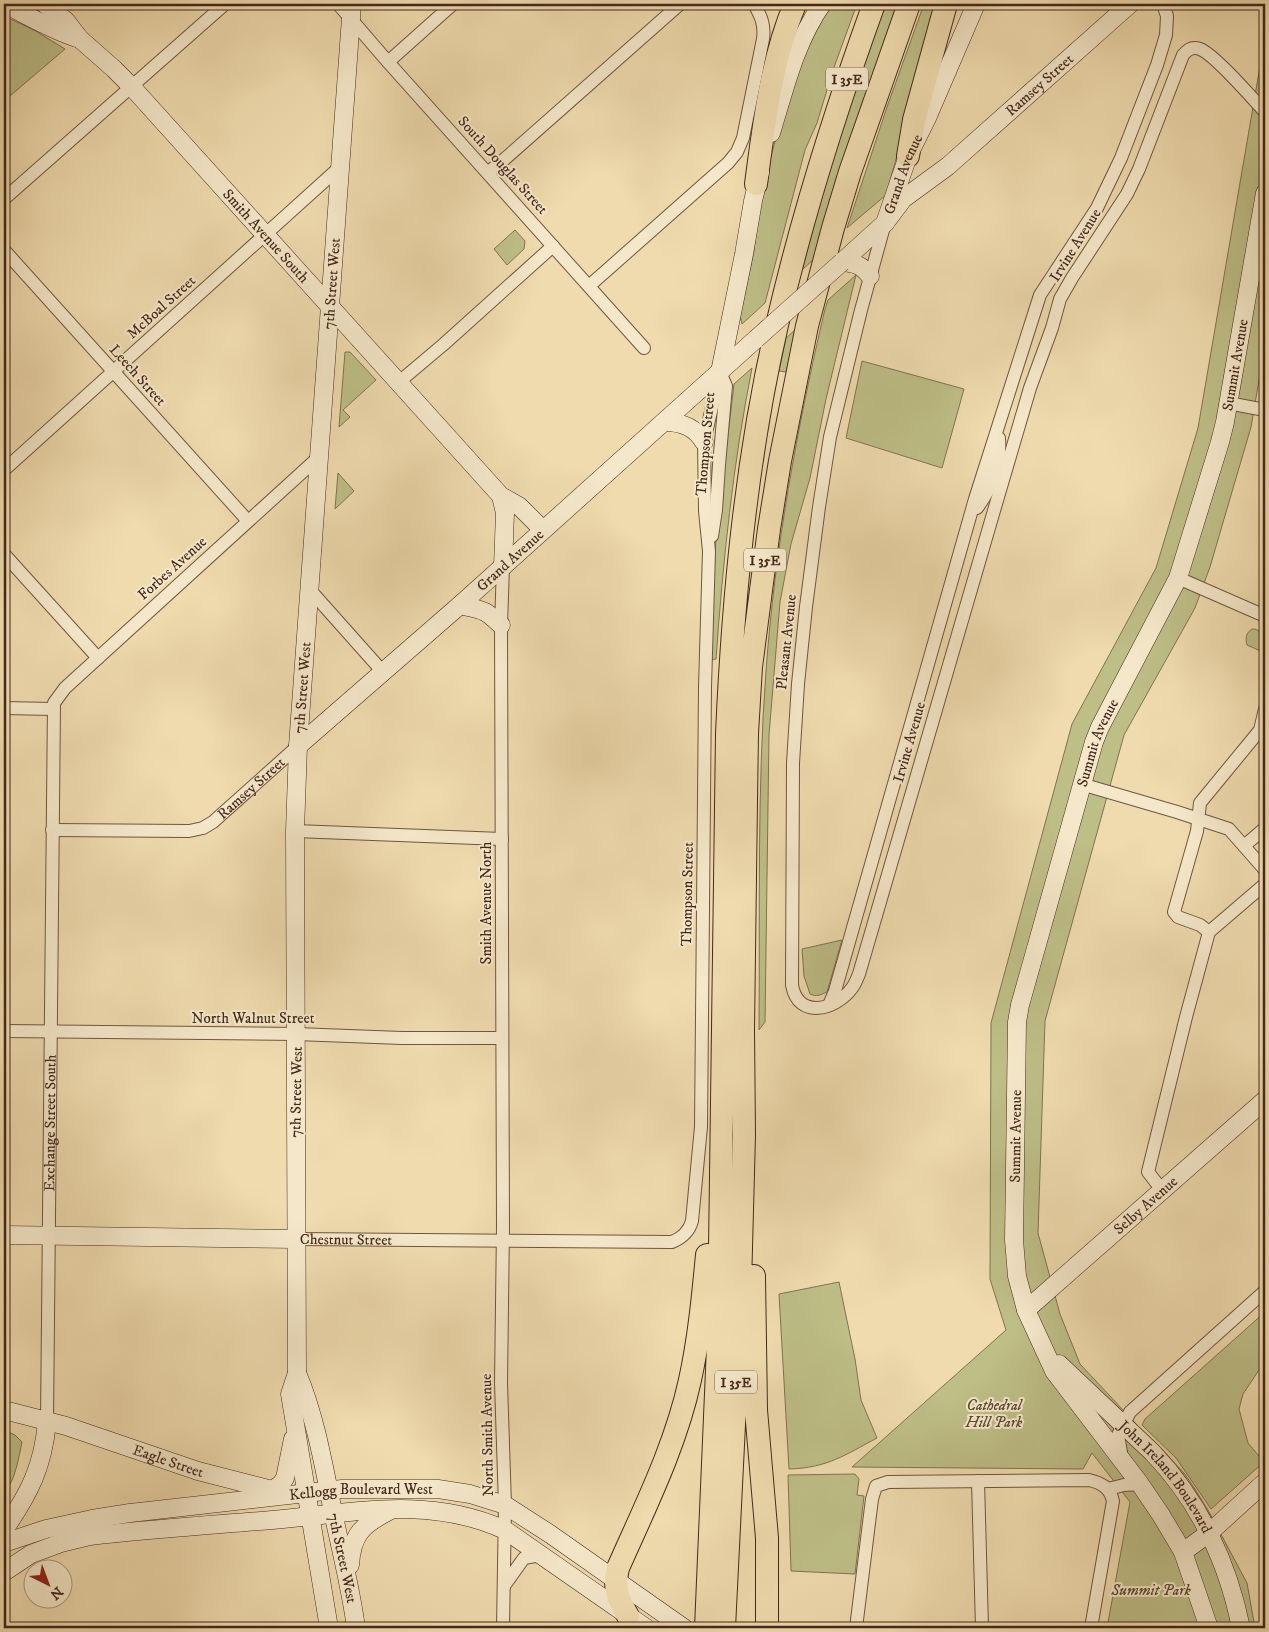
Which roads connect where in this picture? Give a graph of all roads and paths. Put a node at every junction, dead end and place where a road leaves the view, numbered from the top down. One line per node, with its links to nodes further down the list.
1 (4, 4): 17 (main road, Smith Avenue South)
2 (45, 4): 17 (main road, Smith Avenue South)
3 (225, 4): 19 (street)
4 (338, 4): 16 (street, South Douglas Street)
5 (454, 4): 18 (street)
6 (680, 4): 24 (street)
7 (754, 4): 35 (street)
8 (795, 4): 25 (highway)
9 (822, 4): 25 (main road)
10 (874, 4): 87 (highway, I 35E)
11 (909, 4): 85 (highway, I 35E)
12 (946, 4): 21 (highway)
13 (976, 4): 21 (main road, Grand Avenue)
14 (1130, 4): 22 (main road, Ramsey Street)
15 (1163, 4): 45 (street, Irvine Avenue)
16 (352, 11): 18 (street, South Douglas Street); 23 (main road, 7th Street West)
17 (80, 39): 19 (main road, Smith Avenue South)
18 (388, 62): 24 (street, South Douglas Street)
19 (131, 86): 27 (street); 29 (main road, Smith Avenue South)
20 (1265, 112): 49 (street, Irvine Avenue)
21 (908, 156): 22 (main road); 28 (main road, Grand Avenue)
22 (948, 166): 28 (main road, Ramsey Street)
23 (340, 167): 29 (street, McBoal Street); 36 (main road, 7th Street West)
24 (488, 172): 30 (street, South Douglas Street)
25 (756, 184): 33 (main road)
26 (1265, 193): 42 (main road, Summit Avenue)
27 (4, 199)
28 (885, 223): 32 (main road, Grand Avenue); 34 (street, Pleasant Avenue)
29 (265, 234): 36 (main road, Smith Avenue South); 39 (street, McBoal Street)
30 (553, 246): 35 (street, South Douglas Street); 41 (street)
31 (4, 250): 39 (street, Leech Street)
32 (842, 262): 34 (main road); 37 (main road, Grand Avenue, bridge)
33 (740, 273): 37 (main road); 40 (main road)
34 (870, 276): 79 (street, Pleasant Avenue)
35 (589, 286): 38 (street, South Douglas Street)
36 (331, 308): 41 (main road, Smith Avenue South); 47 (main road, 7th Street West)
37 (756, 340): 40 (main road, Grand Avenue)
38 (644, 348)
39 (114, 372): 48 (street, McBoal Street); 52 (street, Leech Street)
40 (720, 372): 44 (main road, Grand Avenue); 46 (street, Thompson Street); 54 (street, Thompson Street)
41 (399, 382): 50 (main road, Smith Avenue South)
42 (1228, 403): 43 (street); 57 (main road, Summit Avenue)
43 (1265, 410)
44 (664, 422): 46 (main road); 53 (main road, Grand Avenue)
45 (998, 428): 49 (street, Irvine Avenue); 51 (street, Irvine Avenue)
46 (704, 442): 54 (street, Thompson Street)
47 (320, 456): 52 (street, Forbes Avenue); 58 (main road, 7th Street West)
48 (4, 470)
49 (1000, 475): 51 (street, Irvine Avenue); 78 (street, Irvine Avenue)
50 (501, 496): 53 (main road, Smith Avenue South); 56 (main road)
51 (971, 518): 78 (street, Irvine Avenue)
52 (248, 521): 62 (street, Forbes Avenue)
53 (543, 530): 56 (main road, Grand Avenue)
54 (709, 551): 89 (street, Thompson Street)
55 (4, 554): 62 (street)
56 (503, 566): 59 (main road, Grand Avenue); 61 (street, Smith Avenue North)
57 (1178, 578): 60 (street); 68 (main road, Summit Avenue)
58 (310, 590): 63 (street); 67 (main road, 7th Street West)
59 (460, 605): 61 (main road); 63 (main road, Grand Avenue)
60 (1265, 616)
61 (501, 625): 73 (street, Smith Avenue North)
62 (98, 658): 65 (street, Forbes Avenue)
63 (384, 672): 67 (main road, Grand Avenue)
64 (4, 708): 65 (street)
65 (53, 709): 71 (street, Exchange Street South)
66 (1265, 709): 69 (street)
67 (298, 746): 71 (street, Ramsey Street); 72 (main road, 7th Street West)
68 (1081, 784): 69 (street); 94 (main road, Summit Avenue)
69 (1198, 819): 74 (street); 77 (street)
70 (1265, 828): 74 (street)
71 (52, 830): 81 (street, Exchange Street South)
72 (295, 832): 73 (street); 82 (main road, 7th Street West)
73 (502, 839): 83 (street, Smith Avenue North)
74 (1244, 846): 75 (street)
75 (1265, 870)
76 (1265, 884): 77 (street)
77 (1209, 932): 86 (street)
78 (829, 1005): 79 (street, Irvine Avenue)
79 (806, 1007)
80 (4, 1031): 81 (street, North Walnut Street)
81 (51, 1031): 82 (street, North Walnut Street); 88 (street, Exchange Street South)
82 (296, 1034): 83 (street, North Walnut Street); 91 (main road, 7th Street West)
83 (502, 1038): 92 (street, Smith Avenue North)
84 (1265, 1100): 86 (main road, Selby Avenue)
85 (744, 1135): 129 (highway, I 35E); 130 (highway)
86 (1162, 1190): 94 (main road, Selby Avenue)
87 (721, 1193): 109 (highway, I 35E); 121 (highway)
88 (50, 1234): 90 (main road, Chestnut Street); 91 (main road, Chestnut Street); 98 (street, Exchange Street South)
89 (685, 1234): 92 (street, Chestnut Street)
90 (4, 1235)
91 (296, 1239): 92 (street, Chestnut Street); 96 (main road, 7th Street West)
92 (503, 1240): 110 (street, North Smith Avenue)
93 (1265, 1291): 99 (street)
94 (1026, 1310): 95 (main road, John Ireland Boulevard)
95 (1047, 1354): 99 (main road, John Ireland Boulevard); 101 (main road, John Ireland Boulevard)
96 (297, 1373): 100 (main road, 7th Street West); 106 (main road, 7th Street West)
97 (4, 1410): 98 (main road, Eagle Street)
98 (47, 1422): 107 (main road, Eagle Street); 116 (main road, Exchange Street South)
99 (1122, 1424): 101 (street); 115 (main road, John Ireland Boulevard)
100 (295, 1429): 107 (main road); 108 (main road, 7th Street West)
101 (1122, 1461): 104 (main road, John Ireland Boulevard)
102 (978, 1481): 105 (street); 131 (street); 132 (street)
103 (1265, 1482): 115 (main road)
104 (1140, 1484): 105 (street); 117 (main road, John Ireland Boulevard)
105 (1108, 1489): 133 (street)
106 (329, 1490): 108 (main road, Kellogg Boulevard West); 110 (main road, Kellogg Boulevard West); 112 (main road, 7th Street West)
107 (267, 1494): 108 (main road, Eagle Street); 116 (main road)
108 (300, 1494): 113 (main road, 7th Street West)
109 (711, 1503): 124 (highway); 128 (highway, I 35E)
110 (505, 1505): 114 (street, North Smith Avenue); 121 (main road, Kellogg Boulevard West)
111 (394, 1509): 112 (main road, Kellogg Boulevard West); 114 (main road, Kellogg Boulevard West); 120 (main road)
112 (334, 1514): 113 (main road, Kellogg Boulevard West); 120 (main road, 7th Street West)
113 (312, 1517): 119 (main road, Kellogg Boulevard West); 125 (main road, 7th Street West)
114 (505, 1530): 118 (main road, Kellogg Boulevard West); 122 (street, North Smith Avenue)
115 (1209, 1533): 117 (main road); 135 (main road, John Ireland Boulevard)
116 (5, 1535)
117 (1183, 1552): 134 (main road, John Ireland Boulevard)
118 (541, 1555): 122 (street); 123 (main road, Kellogg Boulevard West)
119 (4, 1572)
120 (348, 1580): 126 (main road, 7th Street West)
121 (615, 1580): 123 (highway); 124 (main road, Kellogg Boulevard West)
122 (504, 1586): 127 (street, North Smith Avenue)
123 (637, 1622)
124 (685, 1627)
125 (329, 1628)
126 (356, 1628)
127 (503, 1628)
128 (706, 1628)
129 (724, 1628)
130 (767, 1628)
131 (856, 1628)
132 (982, 1628)
133 (1091, 1628)
134 (1209, 1628)
135 (1241, 1628)

